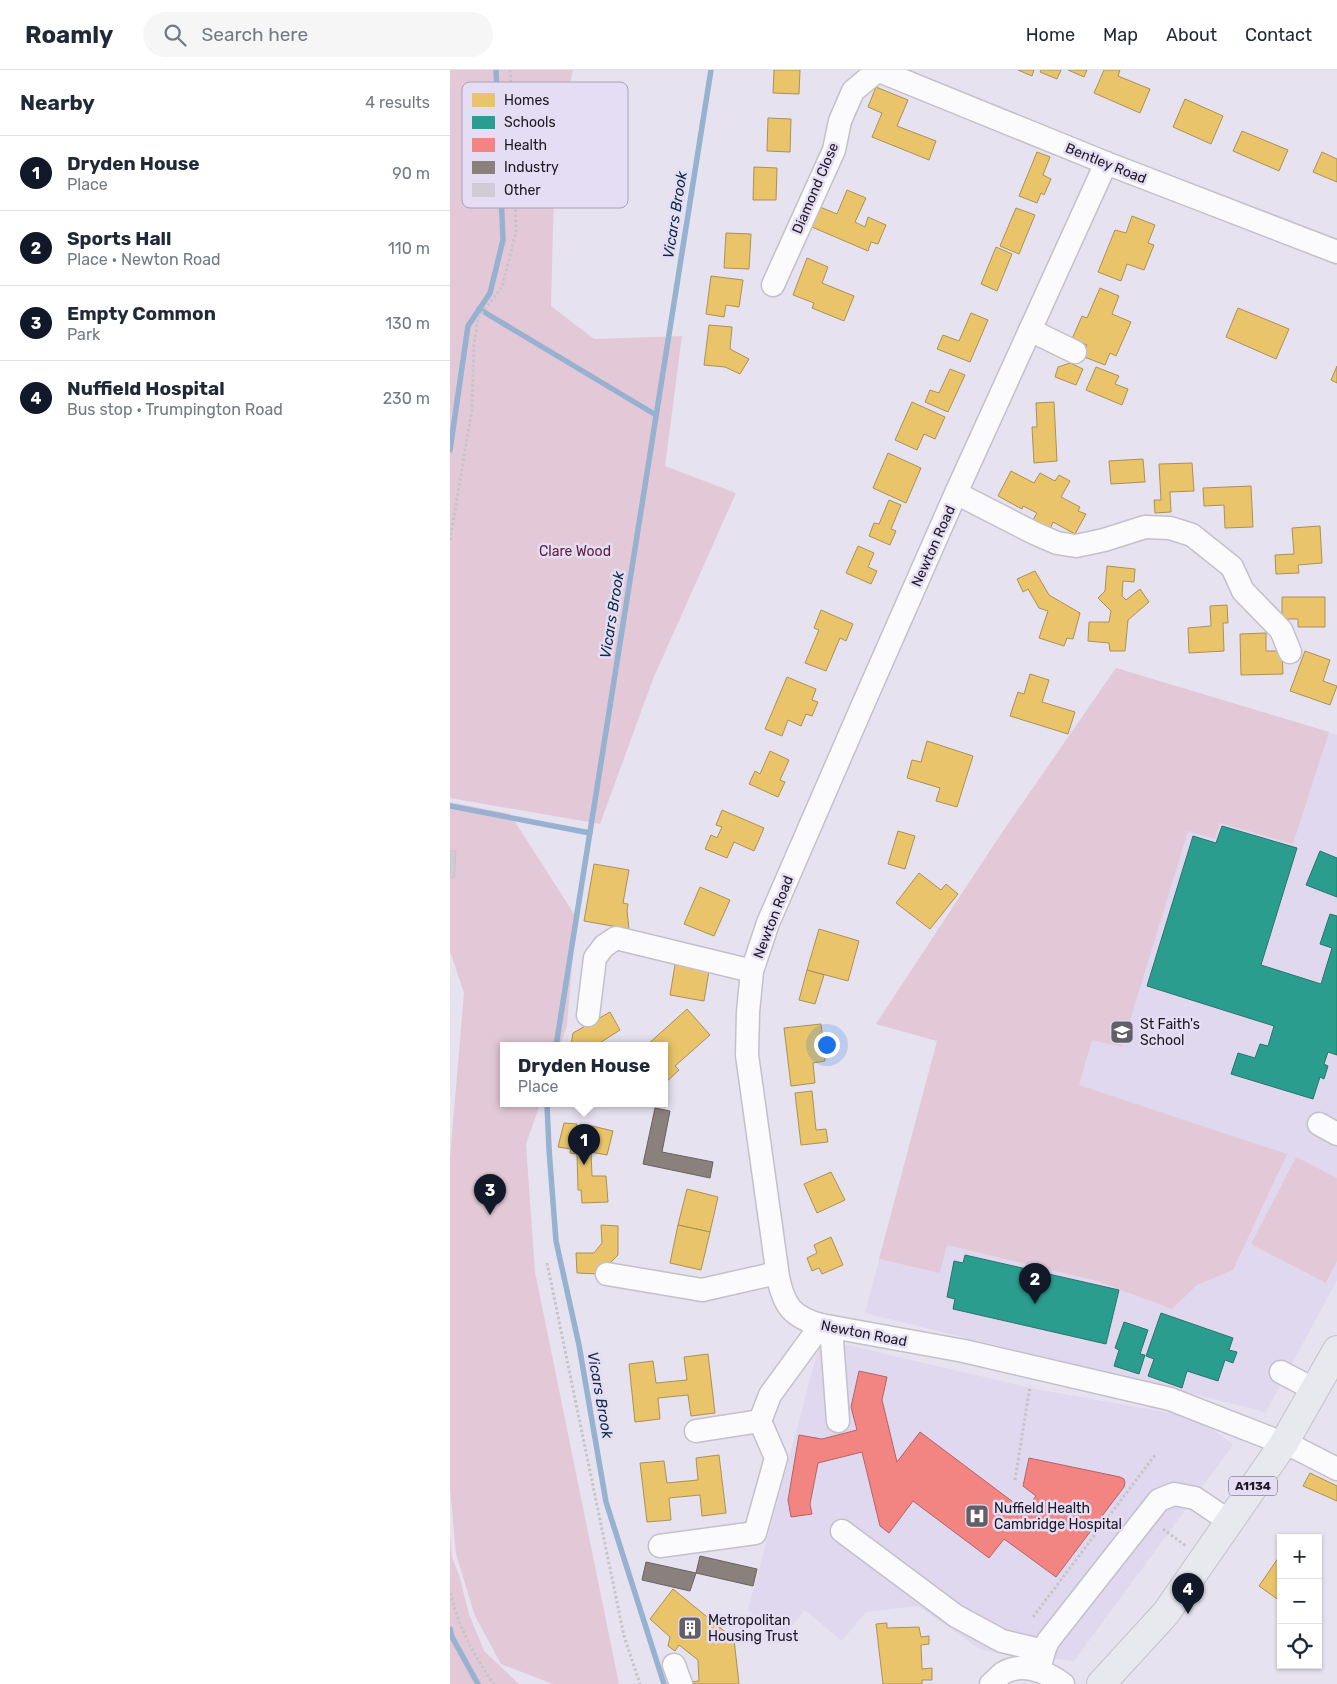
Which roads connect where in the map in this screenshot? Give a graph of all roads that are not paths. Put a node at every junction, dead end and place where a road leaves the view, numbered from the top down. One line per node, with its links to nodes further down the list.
1 (877, 70): 2 (street, Bentley Road); 4 (street, Diamond Close)
2 (1106, 163): 3 (street, Bentley Road); 5 (street, Newton Road)
3 (1337, 252)
4 (773, 285)
5 (1030, 330): 6 (street); 7 (street, Newton Road)
6 (1075, 352)
7 (956, 493): 8 (street); 9 (street, Newton Road)
8 (1290, 652)
9 (752, 971): 10 (street); 11 (street, Newton Road)
10 (588, 1016)
11 (778, 1273): 12 (street); 13 (street, Newton Road)
12 (607, 1274)
13 (826, 1326): 17 (street); 18 (street); 20 (street, Newton Road)
14 (1337, 1350): 16 (main road, A1134)
15 (1281, 1372): 16 (street)
16 (1315, 1390): 20 (main road, A1134)
17 (760, 1421): 19 (street); 24 (street)
18 (838, 1421)
19 (696, 1431)
20 (1284, 1443): 21 (street, Newton Road); 22 (main road, A1134)
21 (1337, 1469)
22 (1229, 1520): 25 (street); 28 (main road, A1134)
23 (842, 1531): 25 (street)
24 (660, 1546)
25 (1041, 1660): 26 (street); 27 (street)
26 (991, 1684)
27 (1063, 1684)
28 (1101, 1684)

